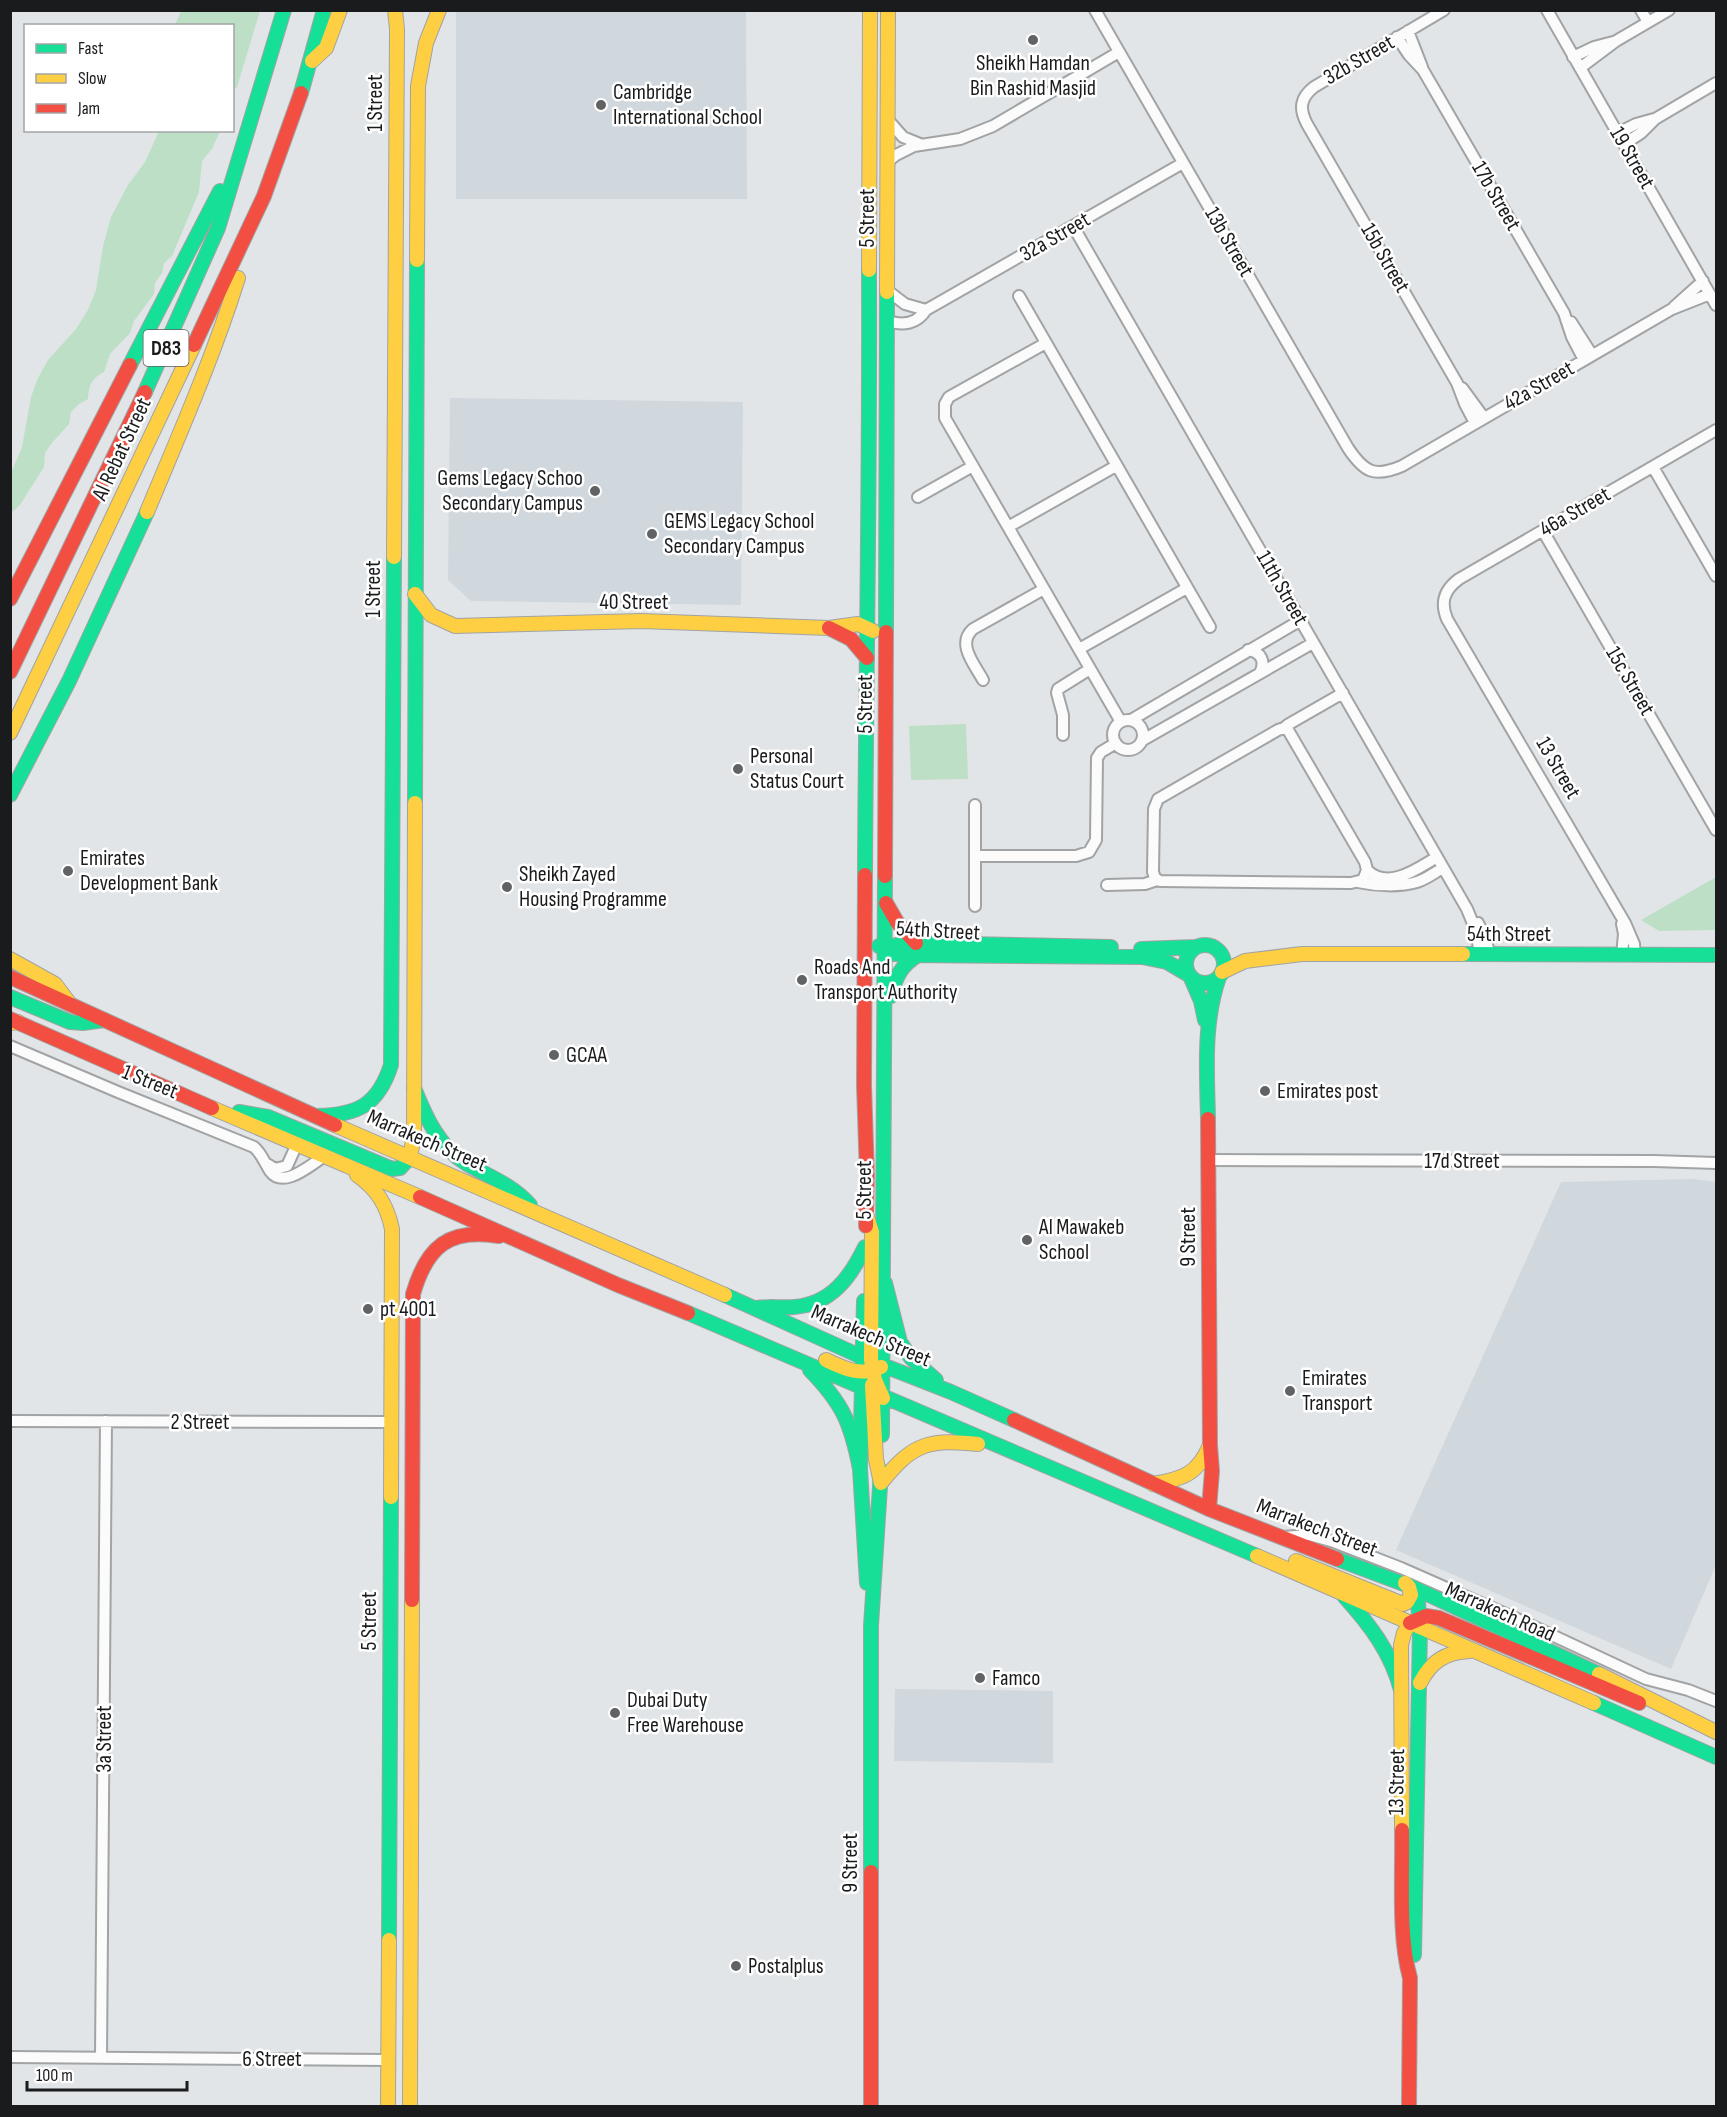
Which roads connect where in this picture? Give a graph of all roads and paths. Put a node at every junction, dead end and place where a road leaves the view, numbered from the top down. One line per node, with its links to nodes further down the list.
1 (284, 10): 31 (main road, Al Rebat Street / D83)
2 (324, 10): 20 (main road, Al Rebat Street / D83)
3 (340, 10): 20 (main road)
4 (395, 10): 32 (main road, 1 Street)
5 (439, 10): 38 (main road, 1 Street)
6 (870, 10): 35 (main road, 5 Street)
7 (879, 10): 25 (main road)
8 (888, 10): 25 (main road, 5 Street)
9 (1095, 10): 18 (street, 13b Street)
10 (1444, 10): 15 (street, 32b Street)
11 (1546, 10): 19 (street, 19 Street)
12 (1641, 10): 14 (street)
13 (1669, 10): 14 (street)
14 (1654, 16): 17 (street)
15 (1408, 31): 16 (street, 32b Street); 22 (street)
16 (1397, 38): 22 (street, 17b Street); 24 (street, 32b Street)
17 (1616, 41): 19 (street); 21 (street)
18 (1119, 52): 29 (street); 34 (street, 13b Street)
19 (1573, 57): 21 (street, 19 Street)
20 (310, 63): 37 (main road, Al Rebat Street / D83)
21 (1580, 68): 28 (street, 19 Street)
22 (1423, 70): 48 (street, 17b Street)
23 (1716, 84): 26 (street)
24 (1306, 93): 49 (street, 15b Street)
25 (888, 97): 27 (main road, 5 Street)
26 (1655, 119): 28 (street); 30 (street)
27 (888, 120): 29 (street); 33 (main road, 5 Street)
28 (1618, 133): 30 (street, 19 Street)
29 (921, 144): 33 (street)
30 (1624, 144): 39 (street, 19 Street)
31 (243, 146): 58 (main road); 78 (main road, Al Rebat Street / D83)
32 (396, 150): 38 (main road); 73 (main road, 1 Street)
33 (887, 162): 40 (main road, 5 Street)
34 (1183, 163): 36 (street, 32a Street); 54 (street, 13b Street)
35 (868, 203): 46 (main road); 67 (main road, 5 Street)
36 (1073, 226): 45 (street, 32a Street); 66 (street, 11th Street)
37 (245, 240): 84 (main road, Al Rebat Street / D83); 90 (main road)
38 (416, 282): 63 (main road, 1 Street)
39 (1703, 282): 41 (street, 19 Street); 44 (street)
40 (888, 291): 45 (street); 46 (main road, 5 Street)
41 (1710, 294): 43 (street, 19 Street); 44 (street, 42a Street)
42 (1019, 296): 47 (street)
43 (1716, 305)
44 (1672, 309): 48 (street, 42a Street)
45 (926, 310): 46 (street, 32a Street)
46 (888, 321): 88 (main road, 5 Street)
47 (1046, 343): 51 (street); 52 (street)
48 (1588, 358): 49 (street, 42a Street)
49 (1480, 421): 54 (street, 42a Street)
50 (1716, 430): 53 (street, 46a Street)
51 (973, 466): 55 (street); 56 (street)
52 (1116, 466): 56 (street); 61 (street)
53 (1653, 467): 57 (street, 46a Street); 60 (street)
54 (1367, 470)
55 (918, 497)
56 (1008, 527): 62 (street)
57 (1543, 531): 65 (street, 46a Street); 92 (street, 15c Street)
58 (35, 548): 59 (main road); 64 (main road)
59 (10, 570)
60 (1716, 576)
61 (1187, 588): 69 (street); 74 (street)
62 (1044, 589): 74 (street); 80 (street)
63 (415, 594): 68 (main road, 40 Street); 70 (main road, 1 Street)
64 (10, 599)
65 (1443, 602): 108 (street, 13 Street)
66 (1301, 620): 72 (street, 11th Street); 75 (street)
67 (866, 625): 71 (main road, 40 Street); 76 (main road, 5 Street); 88 (main road)
68 (455, 626): 70 (main road); 71 (main road, 40 Street)
69 (1210, 627)
70 (416, 628): 73 (main road); 122 (main road, 1 Street)
71 (829, 628): 76 (main road)
72 (1314, 643): 79 (street); 81 (street, 11th Street)
73 (394, 644): 124 (main road, 1 Street)
74 (1079, 649): 77 (street)
75 (1248, 650): 79 (street); 82 (street)
76 (867, 658): 89 (main road, 5 Street)
77 (1090, 669): 82 (street); 85 (street)
78 (10, 672)
79 (1260, 673): 86 (street)
80 (983, 680)
81 (1343, 693): 83 (street); 94 (street, 11th Street)
82 (1126, 721): 86 (street); 87 (street)
83 (1284, 728): 96 (street); 97 (street)
84 (10, 733)
85 (1063, 735)
86 (1143, 740): 87 (street)
87 (1116, 743): 93 (street)
88 (886, 767): 100 (main road, 5 Street)
89 (867, 785): 104 (main road); 111 (main road, 5 Street)
90 (10, 795)
91 (975, 806): 93 (street)
92 (1716, 831)
93 (975, 856): 101 (street)
94 (1437, 857): 95 (street, 11th Street); 96 (street)
95 (1443, 867): 98 (street); 107 (street, 11th Street)
96 (1367, 870): 98 (street)
97 (1157, 880): 98 (street); 99 (street)
98 (1358, 882)
99 (1107, 885)
100 (886, 903): 103 (main road); 104 (main road, 5 Street)
101 (975, 906)
102 (1195, 947): 103 (main road, 54th Street); 105 (main road); 113 (main road)
103 (917, 949): 104 (main road, 54th Street); 113 (main road, 54th Street); 117 (main road)
104 (884, 950): 111 (main road); 117 (main road, 5 Street)
105 (1221, 954): 106 (main road, 54th Street); 112 (main road)
106 (1302, 954): 107 (main road, 54th Street); 112 (main road, 54th Street)
107 (1485, 955): 108 (main road, 54th Street)
108 (1629, 955): 109 (main road, 54th Street)
109 (1716, 955)
110 (10, 959): 116 (main road)
111 (865, 964): 132 (main road, 5 Street)
112 (1220, 975): 113 (main road); 120 (main road, 9 Street)
113 (1190, 976): 120 (main road, 9 Street)
114 (10, 977): 116 (main road, Marrakech Street)
115 (10, 997): 118 (main road)
116 (70, 1004): 118 (main road, Marrakech Street)
117 (885, 1010): 135 (main road, 5 Street)
118 (105, 1020): 124 (main road, Marrakech Street)
119 (13, 1021): 123 (main road, Marrakech Street)
120 (1207, 1029): 128 (main road, 9 Street)
121 (10, 1046): 130 (street, 1 Street)
122 (414, 1088): 126 (main road, 1 Street); 131 (main road)
123 (223, 1112): 125 (main road, Marrakech Street); 126 (main road)
124 (315, 1116): 126 (main road, Marrakech Street)
125 (297, 1144): 127 (main road, Marrakech Street); 130 (street)
126 (410, 1157): 131 (main road, Marrakech Street)
127 (330, 1158): 130 (street, 1 Street); 133 (main road, Marrakech Street); 143 (main road, 5 Street)
128 (1208, 1160): 129 (street, 17d Street); 145 (main road, 9 Street)
129 (1716, 1163)
130 (267, 1164)
131 (534, 1211): 136 (main road, Marrakech Street)
132 (866, 1214): 134 (main road, 5 Street); 139 (main road)
133 (524, 1242): 137 (main road, Marrakech Street); 152 (main road, 5 Street)
134 (865, 1247): 136 (main road); 139 (main road, 5 Street)
135 (885, 1283): 139 (main road, 5 Street); 140 (main road)
136 (751, 1308): 139 (main road, Marrakech Street)
137 (748, 1338): 138 (main road, Marrakech Street); 139 (main road)
138 (801, 1361): 139 (main road, Marrakech Street); 147 (main road)
139 (872, 1376): 140 (main road, Marrakech Street); 144 (main road); 146 (main road, Marrakech Street); 147 (main road, 9 Street); 148 (main road, 9 Street)
140 (951, 1392): 144 (main road, Marrakech Street)
141 (10, 1421): 142 (street, 2 Street)
142 (106, 1421): 143 (street, 2 Street); 168 (street, 3a Street)
143 (390, 1422): 150 (main road, 5 Street)
144 (1020, 1423): 149 (main road, Marrakech Street)
145 (1210, 1445): 149 (main road); 151 (main road, 9 Street)
146 (996, 1446): 148 (main road); 154 (main road, Marrakech Street)
147 (860, 1469): 157 (main road, 9 Street)
148 (881, 1482): 157 (main road, 9 Street)
149 (1153, 1484): 151 (main road, Marrakech Street)
150 (391, 1507): 152 (main road); 169 (main road, 5 Street)
151 (1209, 1509): 153 (main road, Marrakech Street)
152 (412, 1510): 171 (main road, 5 Street)
153 (1280, 1538): 155 (main road, Marrakech Street); 162 (street, Marrakech Road)
154 (1272, 1562): 155 (main road); 156 (main road, Marrakech Street)
155 (1409, 1585): 158 (main road, 13 Street); 163 (main road, Marrakech Street)
156 (1340, 1591): 158 (main road, Marrakech Street); 161 (main road)
157 (872, 1619): 172 (main road, 9 Street)
158 (1417, 1623): 159 (main road, Marrakech Street); 160 (main road, 13 Street); 161 (main road, 13 Street); 163 (main road)
159 (1472, 1650): 160 (main road); 165 (main road, Marrakech Street)
160 (1420, 1683): 166 (main road, 13 Street)
161 (1401, 1690): 166 (main road, 13 Street)
162 (1716, 1701)
163 (1659, 1703): 164 (main road, Marrakech Street)
164 (1716, 1732)
165 (1716, 1757)
166 (1410, 1978): 173 (main road, 13 Street)
167 (10, 2057): 168 (street, 6 Street)
168 (101, 2058): 169 (street, 6 Street)
169 (388, 2060): 170 (main road, 5 Street)
170 (388, 2106)
171 (410, 2106)
172 (871, 2106)
173 (1409, 2106)

